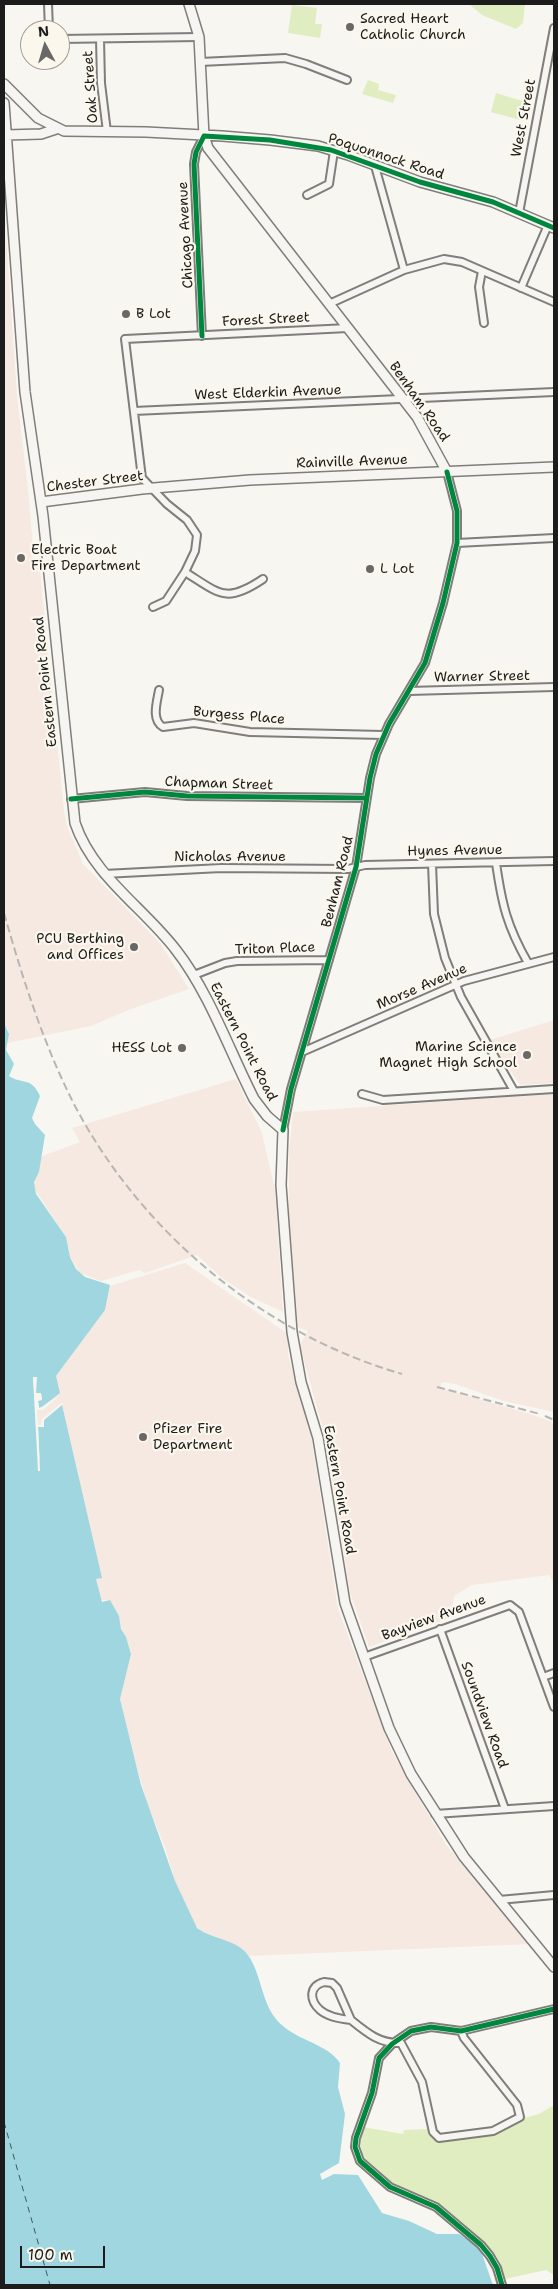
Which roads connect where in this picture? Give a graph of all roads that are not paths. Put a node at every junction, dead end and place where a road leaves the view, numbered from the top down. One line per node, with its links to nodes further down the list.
1 (48, 4): 3 (street)
2 (190, 4): 5 (main road)
3 (49, 20)
4 (554, 28): 19 (street, West Street)
5 (199, 37): 7 (street); 8 (main road)
6 (70, 39): 7 (street)
7 (100, 39): 13 (street, Oak Street)
8 (200, 62): 9 (street); 15 (main road)
9 (347, 80)
10 (4, 84): 12 (main road, Poquonnock Road)
11 (4, 102): 14 (main road, Eastern Point Road)
12 (56, 129): 13 (main road, Poquonnock Road); 14 (main road)
13 (107, 132): 15 (main road, Poquonnock Road)
14 (6, 135): 35 (main road, Eastern Point Road)
15 (204, 136): 16 (main road, Poquonnock Road); 25 (main road, Benham Road); 28 (street, Chicago Avenue)
16 (334, 151): 17 (main road, Poquonnock Road); 18 (street)
17 (375, 166): 19 (main road, Poquonnock Road); 21 (street)
18 (307, 195)
19 (519, 212): 20 (main road, Poquonnock Road)
20 (551, 226): 23 (street)
21 (404, 270): 22 (street); 25 (street)
22 (482, 271): 23 (street); 26 (street)
23 (521, 288): 24 (street)
24 (554, 302)
25 (328, 304): 27 (main road, Benham Road)
26 (484, 323)
27 (348, 328): 28 (street, Forest Street); 30 (main road, Benham Road)
28 (202, 336): 31 (street, Forest Street)
29 (554, 392): 30 (street, West Elderkin Avenue)
30 (403, 400): 31 (street, West Elderkin Avenue); 33 (main road, Benham Road)
31 (134, 411): 34 (street)
32 (554, 467): 33 (main road, Rainville Avenue)
33 (447, 472): 34 (main road, Rainville Avenue); 37 (street, Benham Road)
34 (152, 488): 35 (main road, Chester Street); 38 (street)
35 (41, 502): 45 (main road, Eastern Point Road)
36 (554, 538): 37 (street)
37 (458, 543): 43 (street, Benham Road)
38 (185, 572): 39 (street); 40 (street)
39 (263, 579)
40 (153, 607)
41 (554, 687): 43 (street, Warner Street)
42 (159, 690): 44 (street, Burgess Place)
43 (409, 691): 44 (street, Benham Road)
44 (383, 735): 46 (street, Benham Road)
45 (71, 798): 46 (street, Chapman Street); 51 (main road, Eastern Point Road)
46 (366, 798): 50 (street, Benham Road)
47 (554, 861): 48 (street, Hynes Avenue)
48 (496, 863): 49 (street, Hynes Avenue); 54 (street)
49 (432, 864): 50 (street, Hynes Avenue); 56 (street)
50 (356, 867): 51 (street, Nicholas Avenue); 53 (street, Benham Road)
51 (104, 874): 55 (main road, Eastern Point Road)
52 (554, 957): 54 (street, Morse Avenue)
53 (329, 960): 55 (street, Triton Place); 57 (street, Benham Road)
54 (528, 963): 56 (street, Morse Avenue)
55 (194, 975): 61 (main road, Eastern Point Road)
56 (456, 984): 57 (street, Morse Avenue); 59 (street)
57 (302, 1052): 61 (street, Benham Road)
58 (554, 1089): 59 (street)
59 (514, 1092): 60 (street)
60 (362, 1094)
61 (283, 1130): 63 (main road, Eastern Point Road)
62 (440, 1629): 63 (street, Bayview Avenue); 65 (street, Bayview Avenue); 68 (street, Soundview Road)
63 (364, 1657): 69 (main road, Eastern Point Road)
64 (554, 1673): 65 (street)
65 (543, 1677): 66 (street)
66 (554, 1707)
67 (554, 1806): 68 (street)
68 (505, 1810): 69 (street)
69 (435, 1814): 71 (main road, Eastern Point Road)
70 (554, 1895): 71 (street)
71 (499, 1900): 72 (main road, Eastern Point Road)
72 (554, 1966)
73 (554, 2009): 75 (street)
74 (351, 2020): 74 (street); 76 (street)
75 (461, 2031): 76 (street); 76 (street)
76 (392, 2044): 77 (street)
77 (502, 2285)

